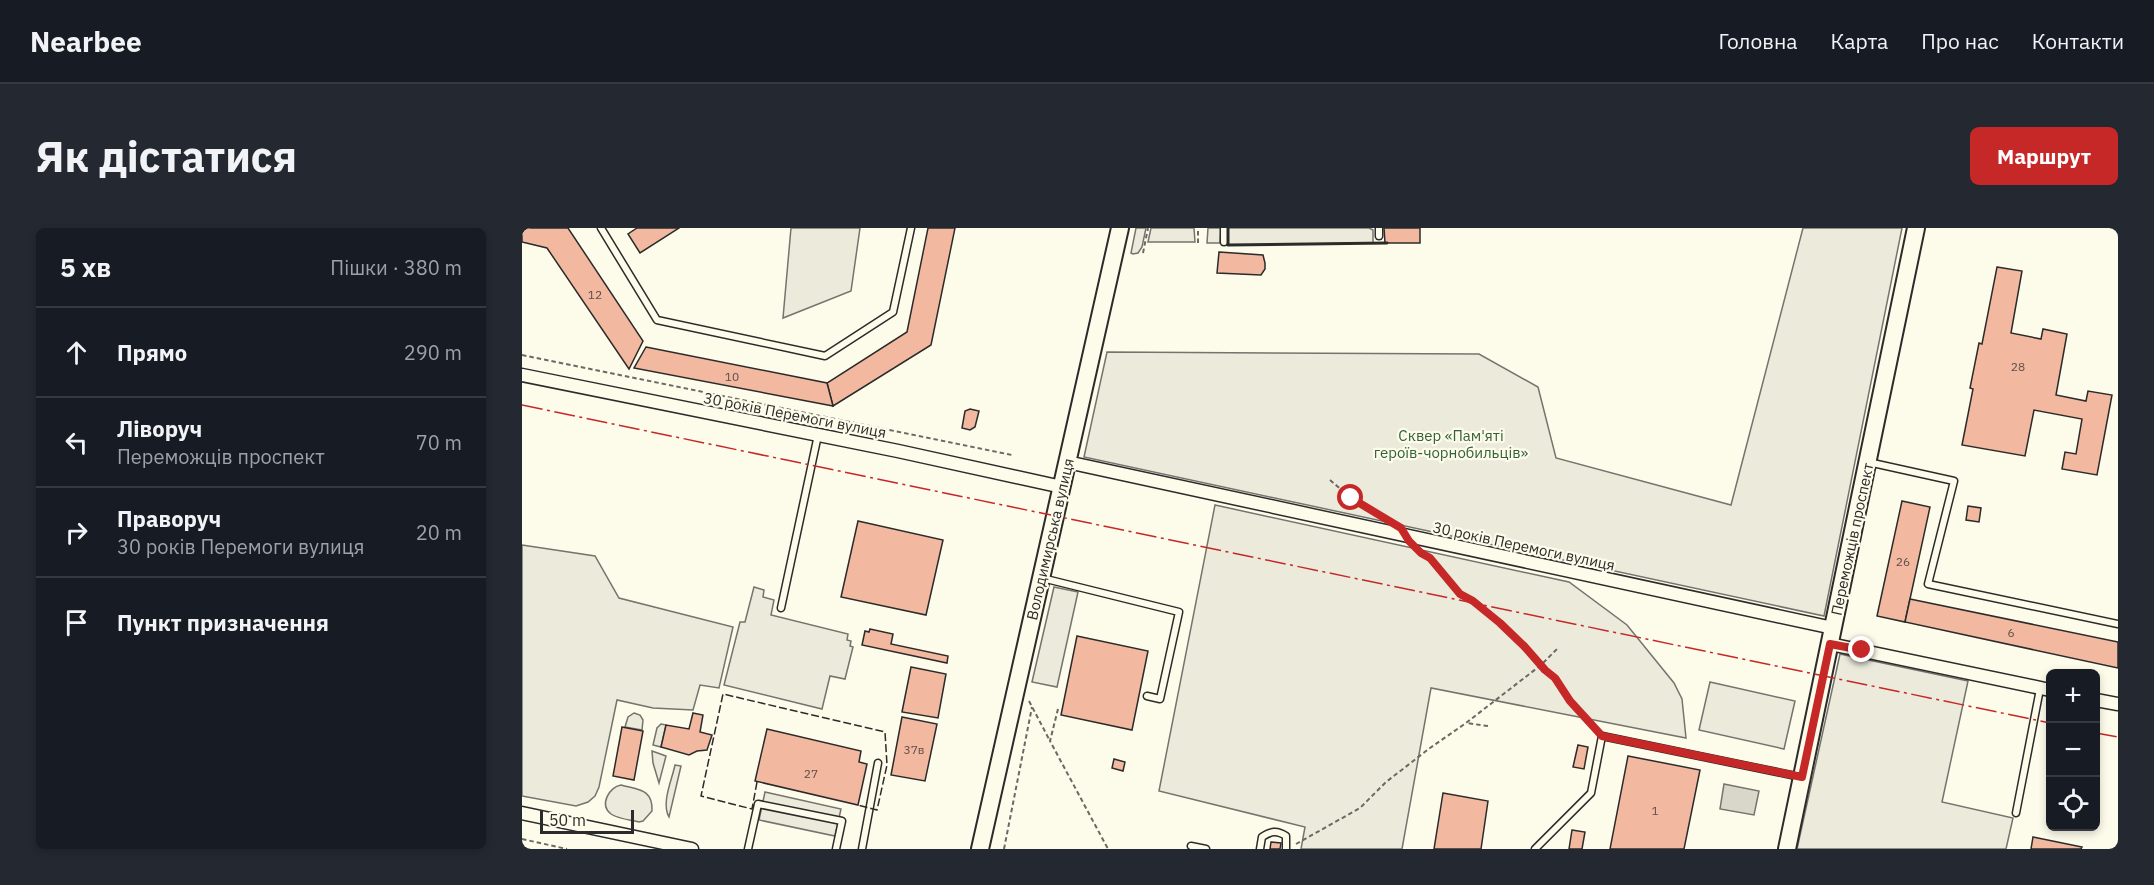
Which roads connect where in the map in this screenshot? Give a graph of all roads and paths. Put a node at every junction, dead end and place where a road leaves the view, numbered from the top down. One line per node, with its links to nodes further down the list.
1 (601, 228): 2 (lane)
2 (911, 228)
3 (1120, 228): 17 (street, Володимирська вулиця)
4 (1148, 228): 12 (path)
5 (1198, 228): 11 (path)
6 (1224, 228): 10 (lane)
7 (1379, 228): 9 (lane)
8 (1916, 228): 18 (street, Переможців проспект)
9 (1379, 236)
10 (1224, 242)
11 (1198, 243)
12 (1143, 253)
13 (522, 355): 16 (path)
14 (522, 375): 15 (street, 30 років Перемоги вулиця)
15 (818, 435): 20 (street, 30 років Перемоги вулиця); 24 (lane)
16 (1012, 455)
17 (1067, 462): 20 (street, Володимирська вулиця); 26 (street, 30 років Перемоги вулиця)
18 (1868, 462): 25 (lane); 26 (street, Переможців проспект)
19 (1330, 480): 21 (path)
20 (1062, 487): 23 (street, Володимирська вулиця)
21 (1392, 522)
22 (1415, 547): 28 (path)
23 (1041, 578): 30 (lane); 52 (street, Володимирська вулиця)
24 (781, 608)
25 (2118, 624)
26 (1831, 636): 29 (street, 30 років Перемоги вулиця); 41 (street, Переможців проспект)
27 (1558, 648): 28 (path)
28 (1541, 665): 36 (path); 38 (path)
29 (2045, 689): 43 (lane)
30 (1147, 696)
31 (2100, 700): 33 (street)
32 (1029, 701): 34 (path)
33 (2118, 704)
34 (1032, 707): 39 (path); 53 (path)
35 (1058, 709): 39 (path)
36 (1466, 723): 37 (path); 45 (path)
37 (1488, 726)
38 (1602, 736): 41 (lane); 58 (lane)
39 (1050, 741): 54 (path)
40 (878, 762): 51 (lane)
41 (1802, 777): 59 (street, Переможців проспект)
42 (522, 813): 48 (street)
43 (2016, 813)
44 (522, 840): 47 (path)
45 (1296, 844)
46 (1191, 846): 55 (lane)
47 (567, 849)
48 (692, 849)
49 (748, 849): 50 (lane)
50 (836, 849)
51 (862, 849)
52 (980, 849)
53 (1004, 849)
54 (1107, 849)
55 (1206, 849)
56 (1260, 849): 57 (lane)
57 (1286, 849)
58 (1534, 849)
59 (1787, 849)

